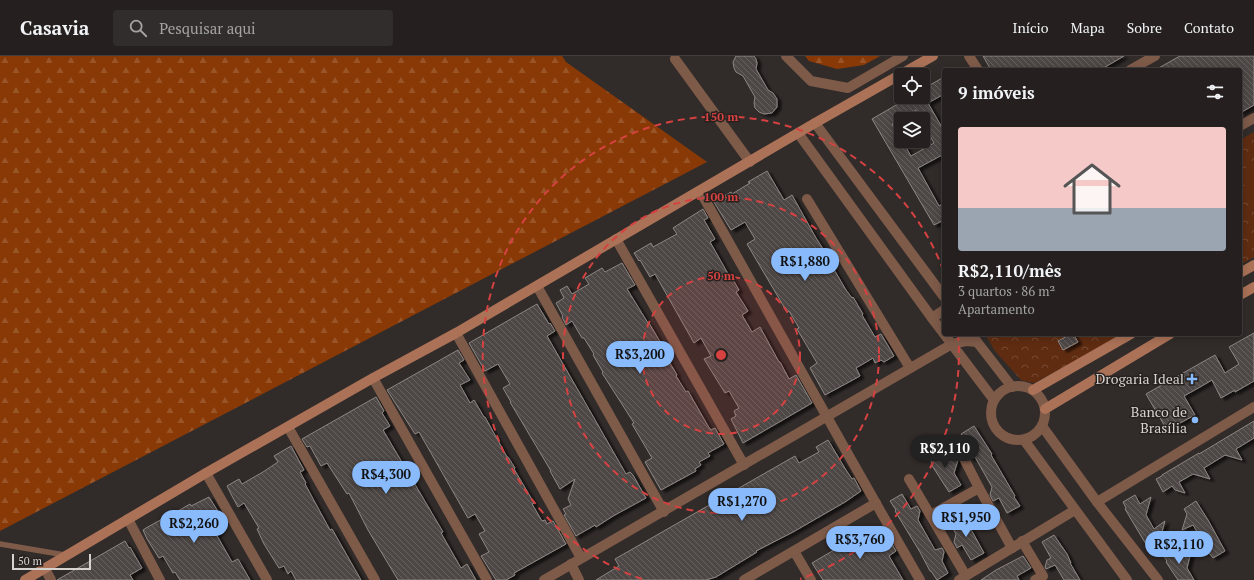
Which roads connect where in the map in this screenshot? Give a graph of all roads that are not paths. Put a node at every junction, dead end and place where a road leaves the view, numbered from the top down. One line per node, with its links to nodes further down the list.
1 (786, 56): 2 (street)
2 (903, 56)
3 (933, 56): 10 (street)
4 (969, 56): 7 (street)
5 (1155, 56): 8 (street)
6 (676, 57): 13 (street)
7 (977, 68)
8 (1134, 68)
9 (1254, 118): 11 (street)
10 (815, 123): 12 (street); 21 (street)
11 (1242, 125)
12 (798, 133): 13 (street); 24 (street)
13 (750, 162): 14 (street)
14 (700, 191): 16 (street); 39 (street)
15 (807, 199): 32 (street)
16 (616, 239): 19 (street); 44 (street)
17 (1254, 265): 18 (street)
18 (1242, 271)
19 (537, 286): 26 (street); 51 (street)
20 (1254, 287): 22 (street)
21 (942, 294)
22 (1242, 294)
23 (942, 311): 24 (street)
24 (932, 318): 25 (street)
25 (942, 331)
26 (456, 333): 33 (street); 59 (street)
27 (946, 336): 31 (street)
28 (1128, 336): 35 (street)
29 (1167, 336): 38 (street)
30 (974, 338): 31 (street); 34 (street)
31 (952, 344): 32 (street); 36 (street)
32 (910, 368): 39 (street)
33 (373, 378): 41 (street); 70 (street)
34 (1012, 387): 35 (street); 36 (street)
35 (1033, 390): 38 (street)
36 (994, 400): 42 (street)
37 (1254, 407): 48 (street)
38 (1045, 409): 40 (street)
39 (828, 416): 44 (street); 49 (street)
40 (1042, 426): 42 (street); 48 (street)
41 (288, 427): 45 (street); 69 (street)
42 (1024, 440): 50 (street)
43 (955, 441): 47 (street)
44 (744, 464): 51 (street)
45 (206, 473): 53 (street); 68 (street)
46 (909, 479): 52 (street)
47 (979, 488): 52 (street); 56 (street)
48 (1097, 502): 64 (street)
49 (876, 503): 57 (street); 75 (street)
50 (1075, 510): 54 (street); 76 (street)
51 (664, 512): 59 (street)
52 (931, 515): 62 (street)
53 (128, 519): 58 (street); 67 (street)
54 (1022, 542): 56 (street); 63 (street)
55 (0, 544): 58 (lane)
56 (1012, 548): 62 (street)
57 (794, 551): 73 (street); 74 (street)
58 (68, 556): 61 (street)
59 (581, 558): 60 (street)
60 (571, 564): 71 (street); 72 (street)
61 (45, 569): 65 (street); 66 (street)
62 (963, 578)
63 (1042, 579)
64 (1154, 579)
65 (25, 580)
66 (51, 580)
67 (160, 580)
68 (267, 580)
69 (375, 580)
70 (487, 580)
71 (544, 580)
72 (580, 580)
73 (744, 580)
74 (811, 580)
75 (920, 580)
76 (1128, 580)

